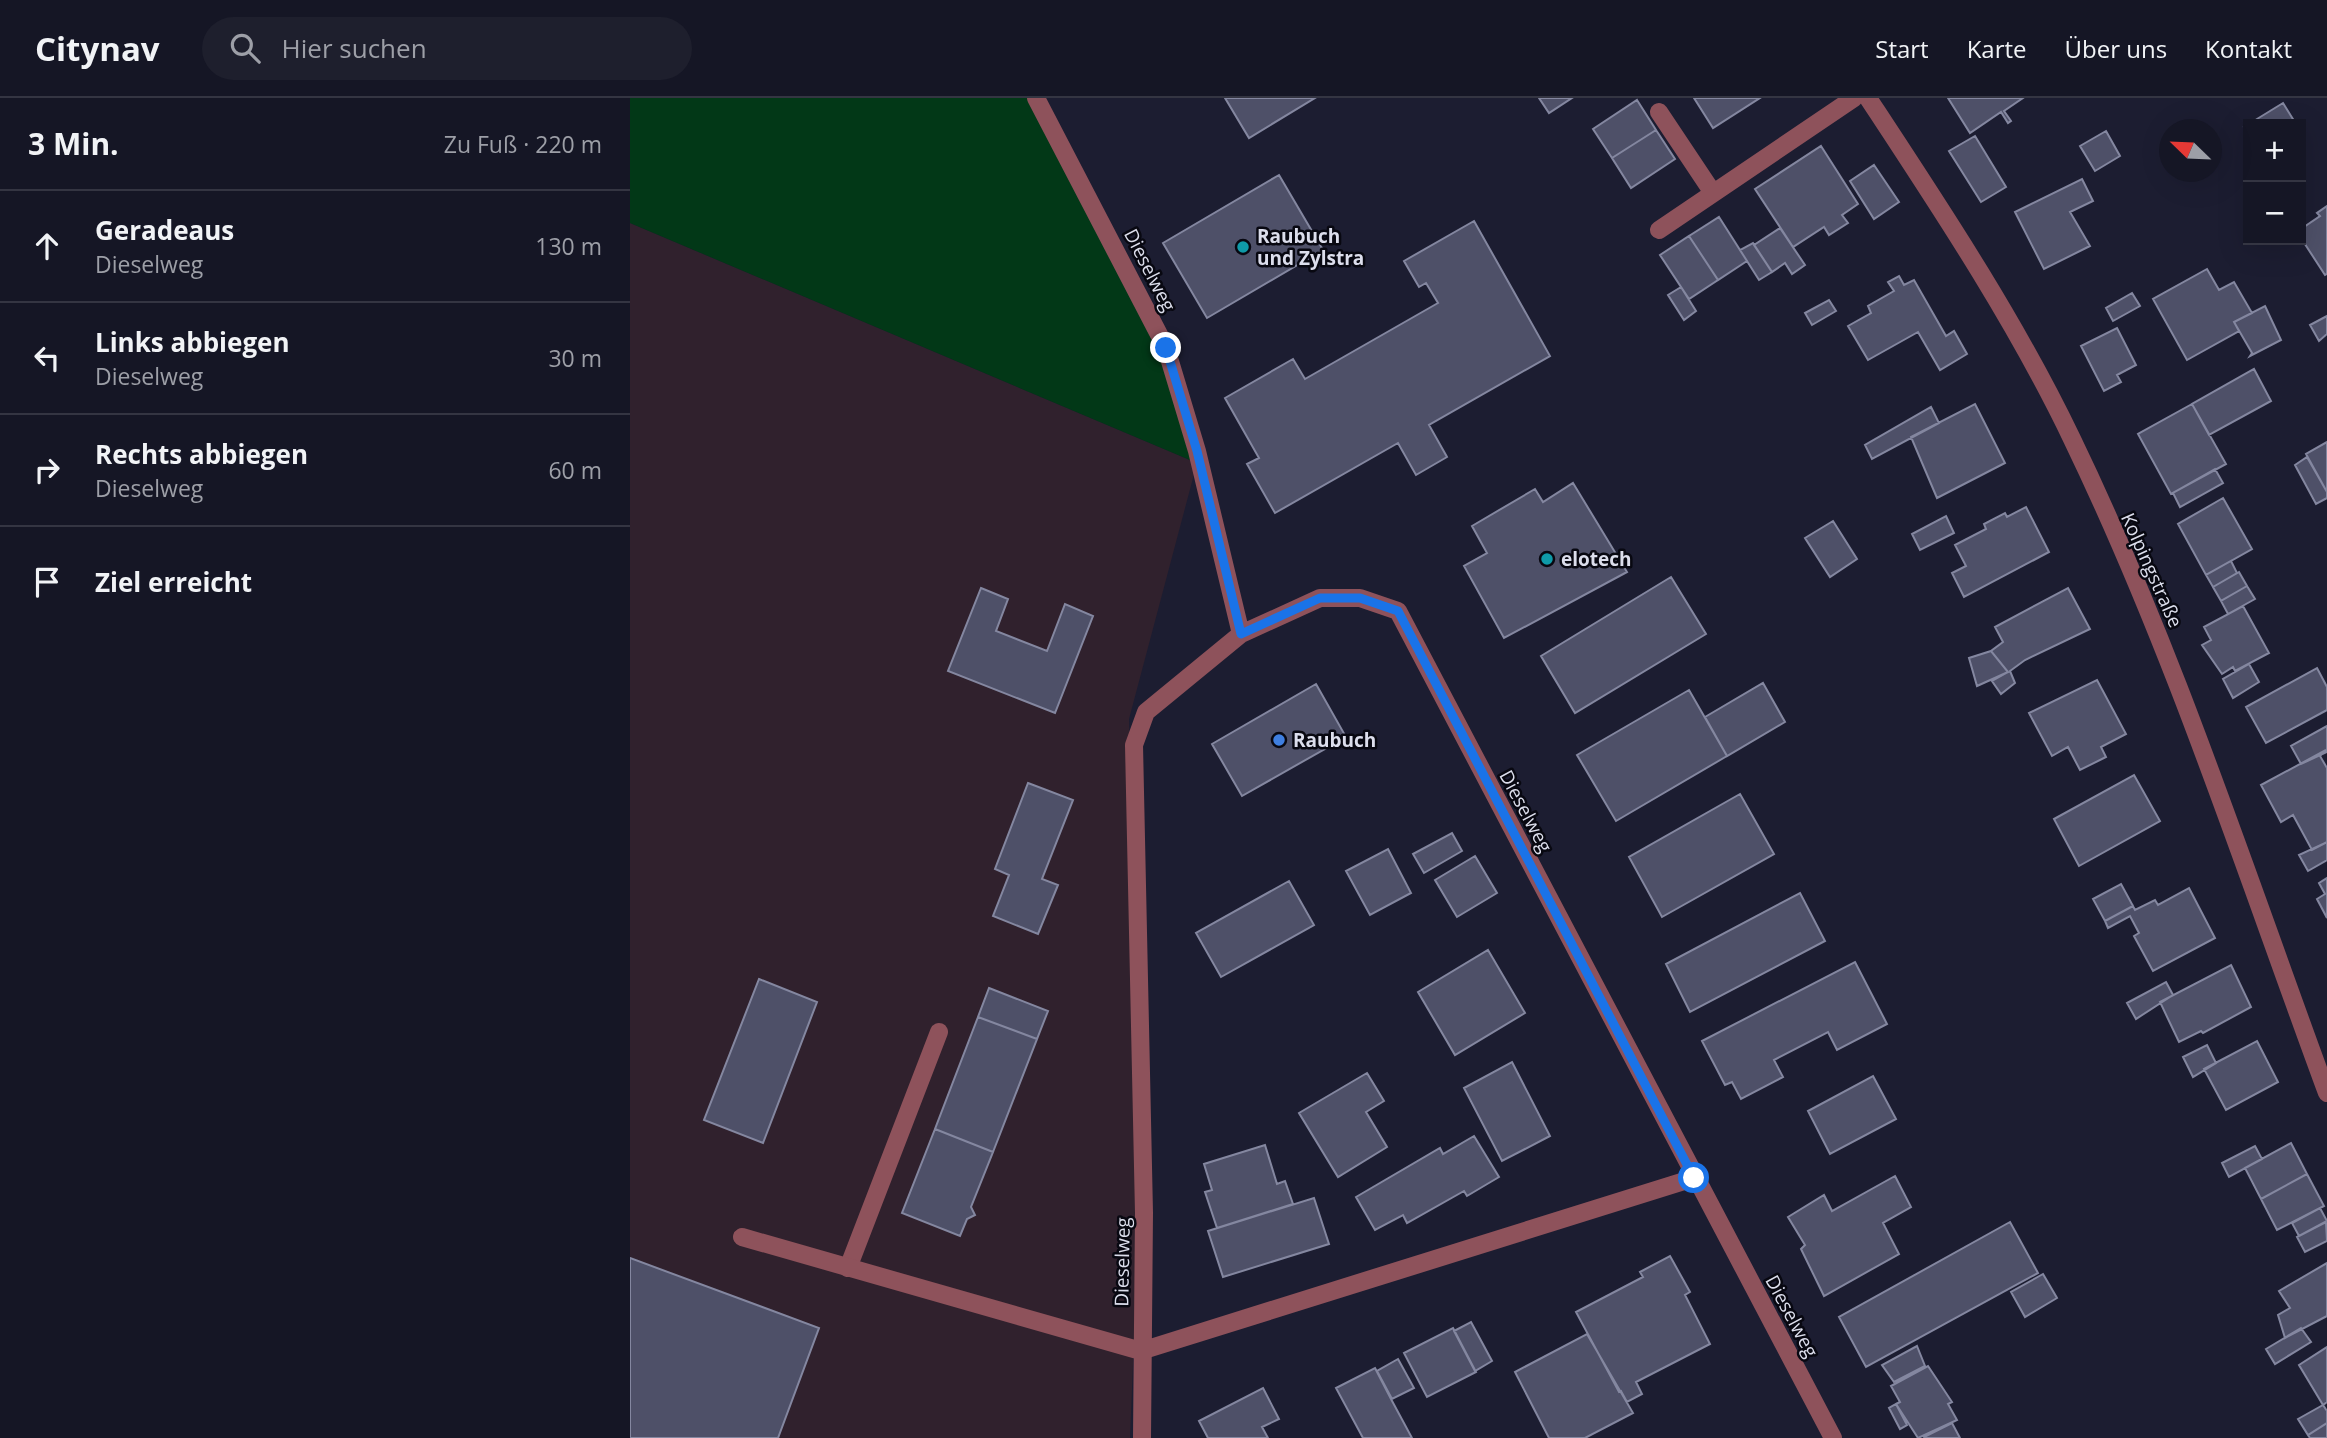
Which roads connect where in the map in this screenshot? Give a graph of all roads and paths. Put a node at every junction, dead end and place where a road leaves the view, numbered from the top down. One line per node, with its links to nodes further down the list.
1 (1037, 98): 7 (street, Dieselweg)
2 (1854, 98): 5 (street)
3 (1868, 98): 9 (street, Kolpingstraße)
4 (1659, 112): 5 (street)
5 (1713, 193): 6 (street)
6 (1659, 230)
7 (1241, 634): 10 (street, Dieselweg); 13 (street, Dieselweg)
8 (939, 1032): 12 (street)
9 (2327, 1093)
10 (1694, 1178): 13 (street); 15 (street, Dieselweg)
11 (743, 1237): 12 (street)
12 (848, 1268): 13 (street)
13 (1141, 1352): 14 (street, Dieselweg)
14 (1142, 1438)
15 (1833, 1438)

